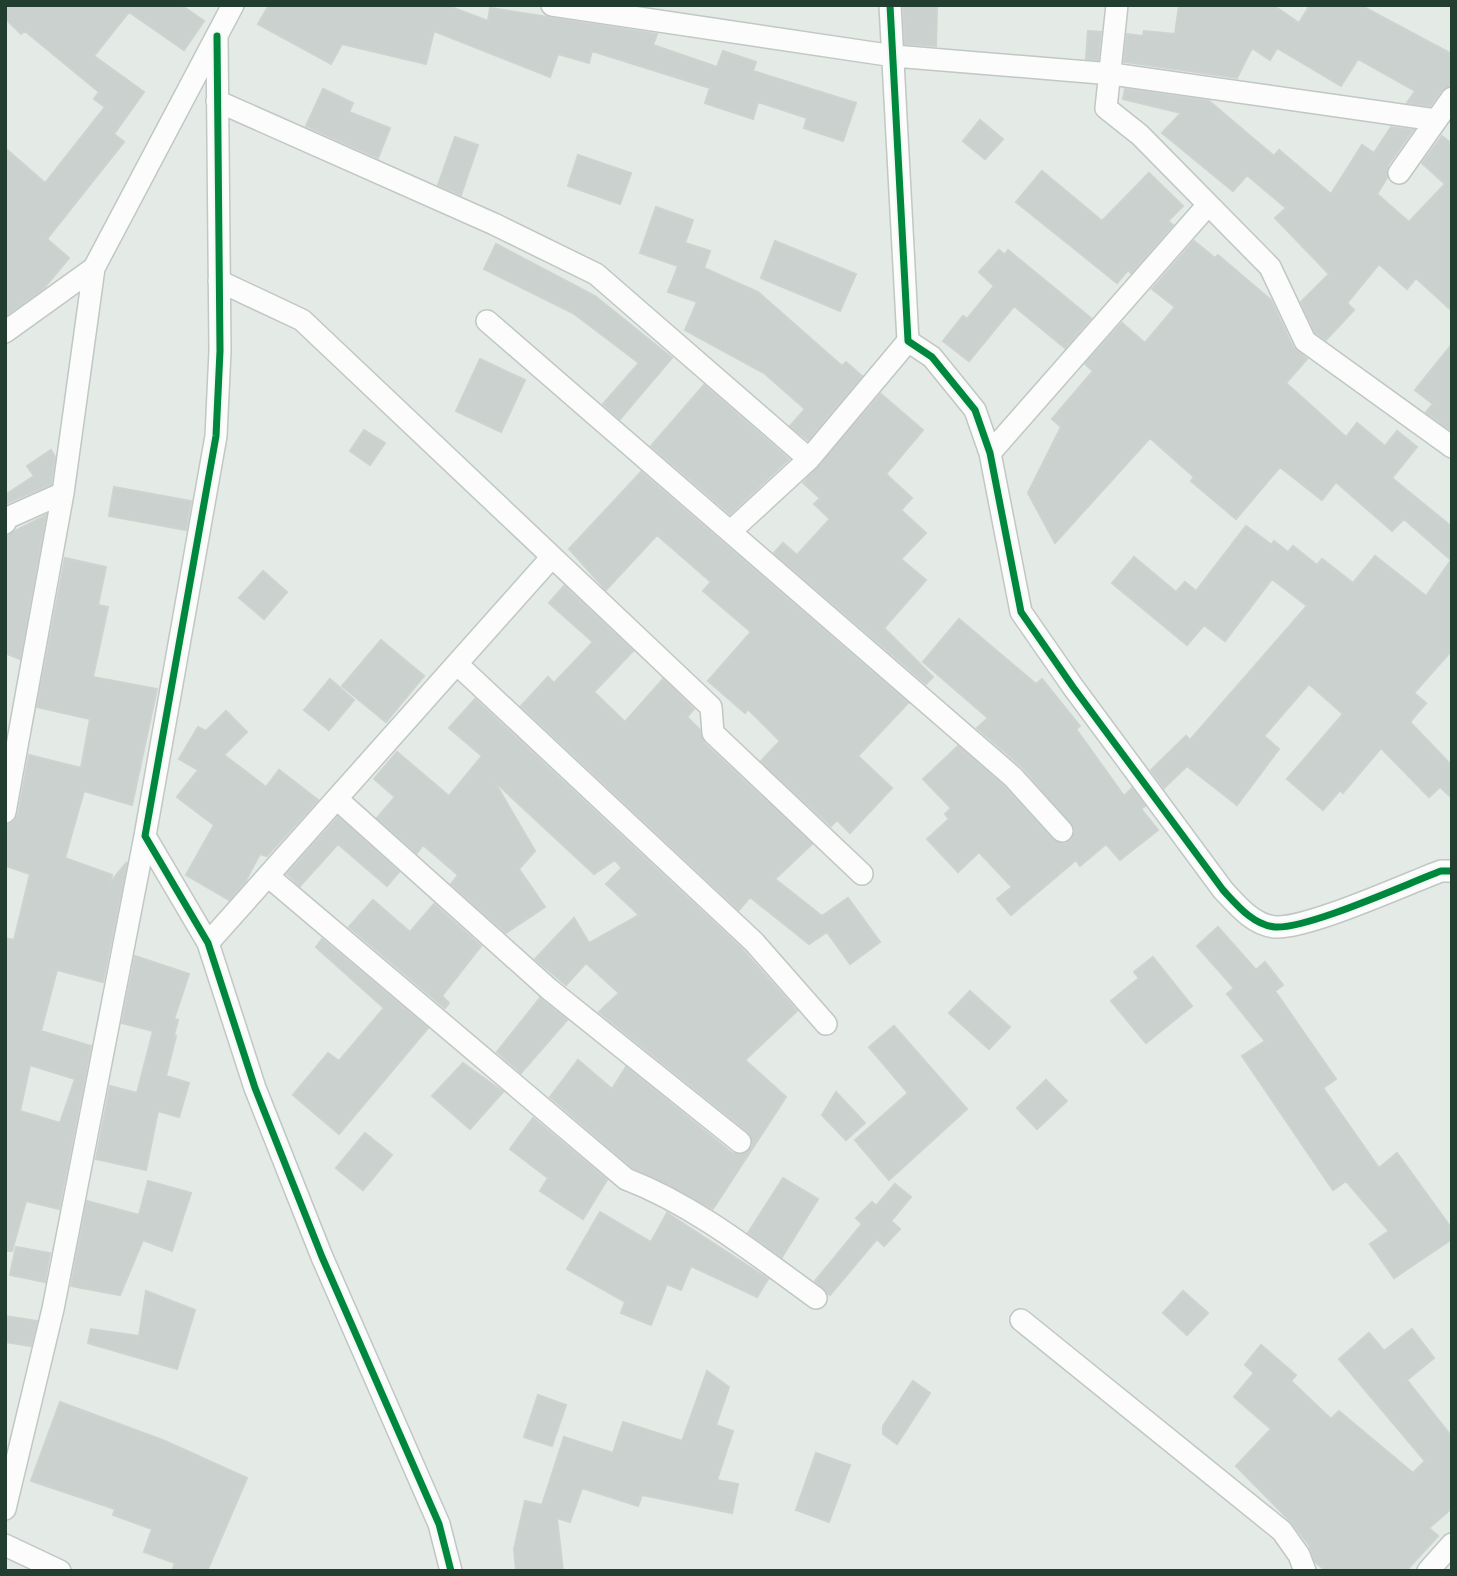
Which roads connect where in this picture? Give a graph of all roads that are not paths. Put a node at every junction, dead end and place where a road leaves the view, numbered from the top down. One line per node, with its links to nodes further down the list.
1 (233, 5): 5 (street)
2 (552, 5): 6 (street)
3 (890, 5): 6 (street)
4 (1117, 5): 7 (street)
5 (217, 36): 9 (street); 13 (street)
6 (894, 56): 7 (street); 17 (street)
7 (1112, 74): 10 (street); 12 (street)
8 (1452, 98): 10 (street)
9 (217, 101): 14 (street); 20 (street)
10 (1436, 120): 11 (street)
11 (1399, 173)
12 (1207, 206): 18 (street); 19 (street)
13 (94, 268): 16 (street); 21 (street)
14 (219, 281): 24 (street); 29 (street)
15 (487, 321): 23 (street)
16 (5, 332)
17 (908, 341): 19 (street); 20 (street)
18 (1452, 447)
19 (990, 453): 30 (street)
20 (809, 459): 23 (street)
21 (63, 493): 22 (street); 27 (street)
22 (5, 523)
23 (731, 531): 28 (street)
24 (551, 558): 25 (street); 31 (street)
25 (457, 664): 26 (street); 34 (street)
26 (337, 799): 32 (street); 35 (street)
27 (5, 812)
28 (1062, 831)
29 (145, 836): 33 (street); 38 (street)
30 (1452, 871)
31 (862, 874)
32 (268, 876): 33 (street); 36 (street)
33 (208, 943): 42 (street)
34 (826, 1024)
35 (740, 1142)
36 (816, 1298)
37 (1021, 1320): 43 (street)
38 (5, 1509)
39 (1452, 1544): 44 (street)
40 (5, 1545): 41 (street)
41 (60, 1571)
42 (451, 1571)
43 (1305, 1571)
44 (1428, 1571)

